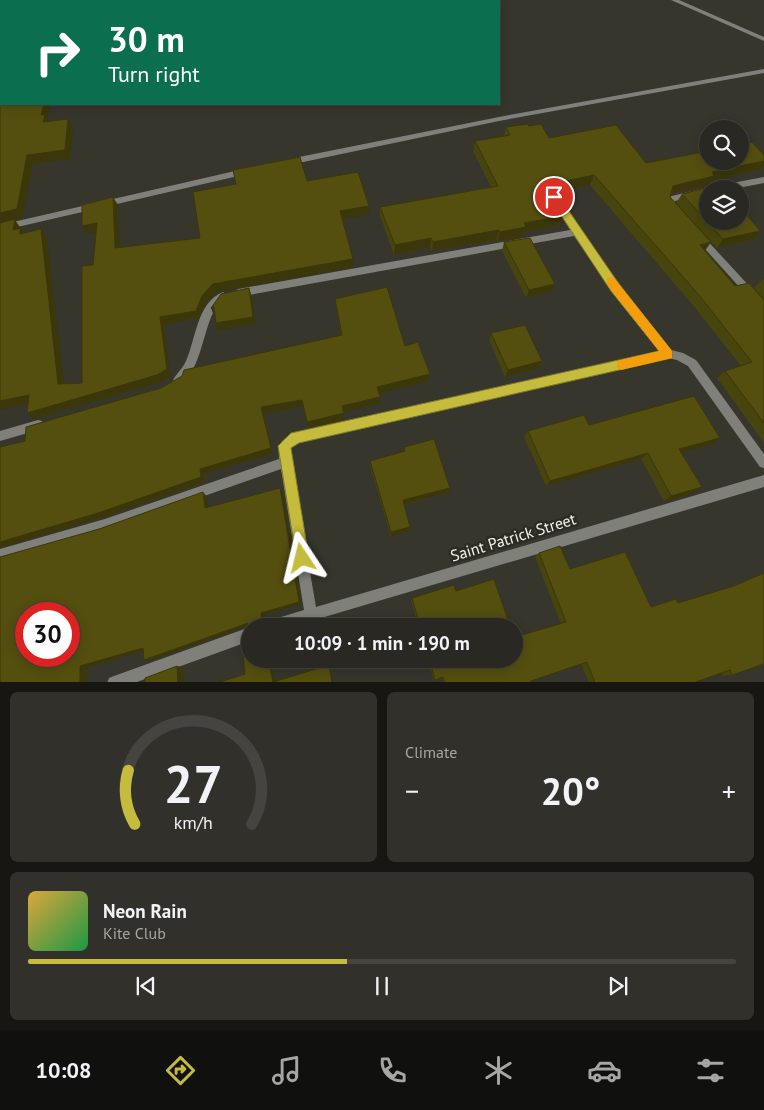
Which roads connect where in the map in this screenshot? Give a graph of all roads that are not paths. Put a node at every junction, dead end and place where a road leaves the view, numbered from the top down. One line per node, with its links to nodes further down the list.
1 (674, 0): 2 (street)
2 (764, 39)
3 (764, 71): 4 (street)
4 (277, 164)
5 (258, 168): 10 (street)
6 (764, 180): 7 (street)
7 (749, 183)
8 (699, 192): 12 (street)
9 (554, 197): 11 (street)
10 (0, 228)
11 (576, 232): 13 (street); 14 (street)
12 (764, 308)
13 (668, 354): 17 (street); 18 (street)
14 (165, 388)
15 (46, 422): 16 (street)
16 (0, 436)
17 (285, 462): 20 (street); 21 (street)
18 (764, 463)
19 (764, 481): 21 (street, Saint Patrick Street)
20 (0, 555)
21 (311, 615): 22 (street, Saint Patrick Street)
22 (301, 618)
23 (241, 637): 24 (street)
24 (114, 682)

